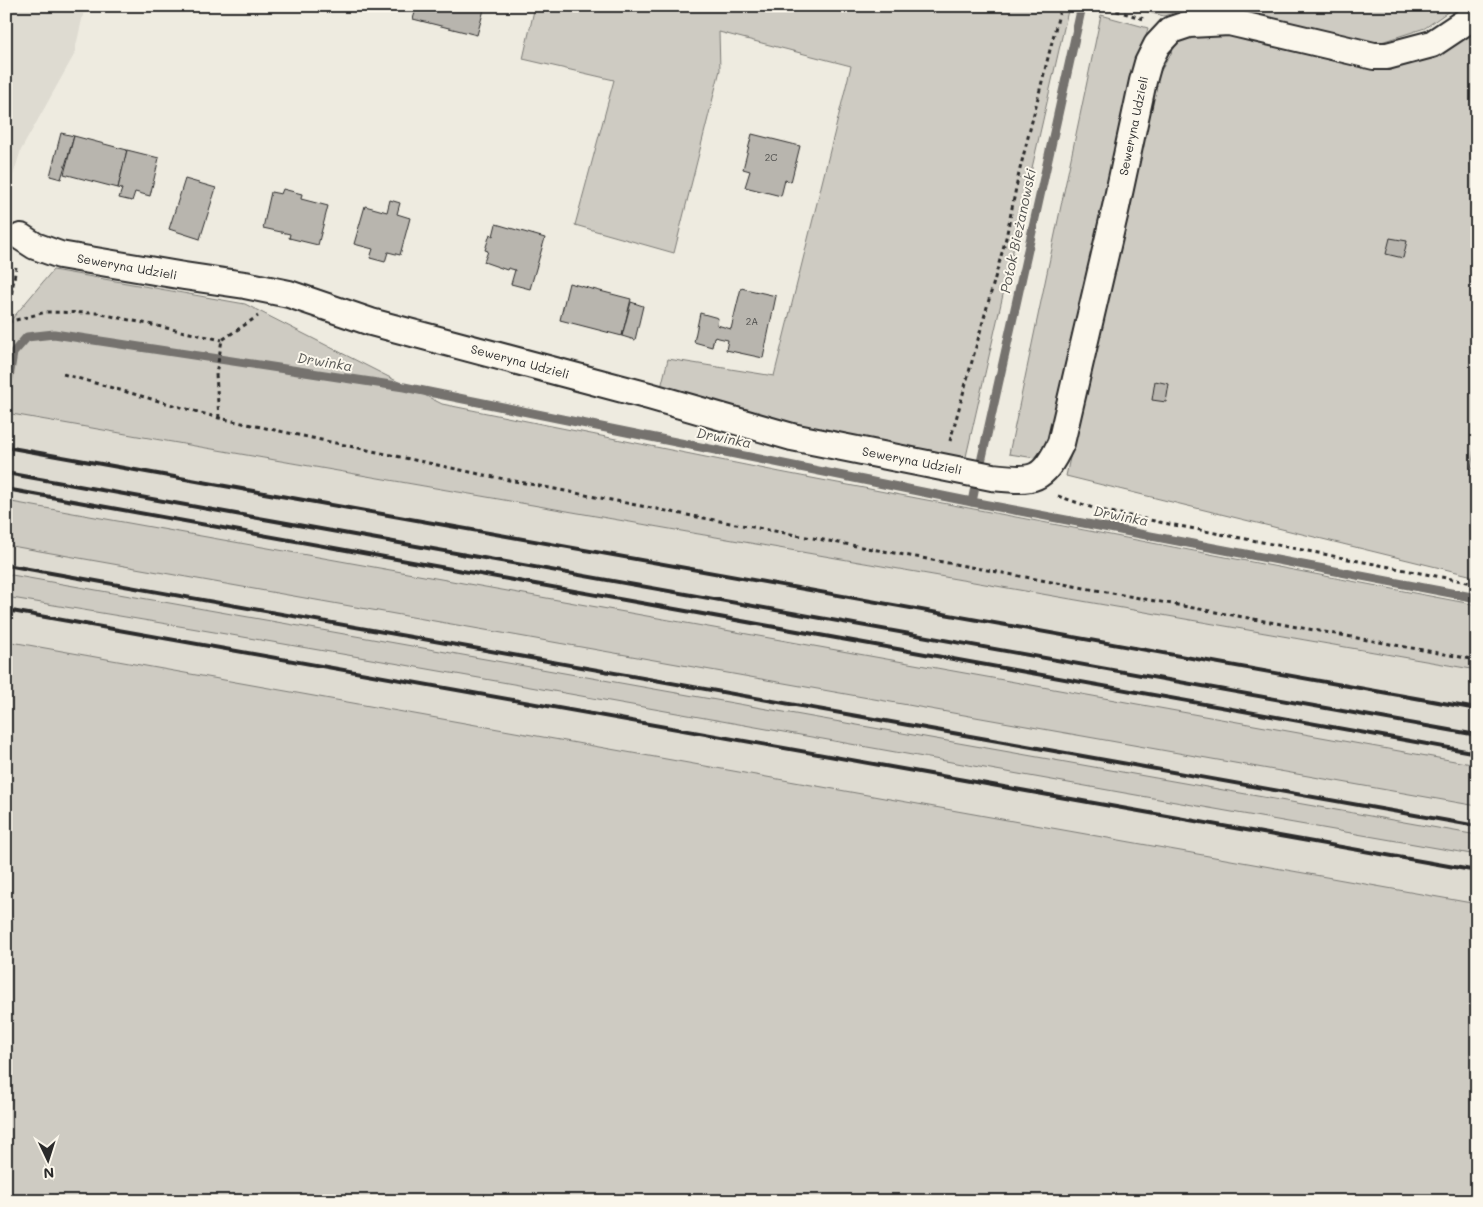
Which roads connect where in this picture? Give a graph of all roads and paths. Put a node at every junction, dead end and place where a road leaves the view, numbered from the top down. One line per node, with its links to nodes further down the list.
1 (1061, 6): 11 (path)
2 (1102, 6): 4 (path)
3 (1477, 14): 4 (street)
4 (1171, 30): 12 (street, Seweryna Udzieli)
5 (21, 236): 6 (street, Seweryna Udzieli); 7 (path)
6 (289, 294): 8 (path); 11 (street, Seweryna Udzieli)
7 (7, 324): 8 (path)
8 (222, 340): 10 (path)
9 (63, 374): 10 (path)
10 (219, 418): 14 (path)
11 (943, 467): 12 (street, Seweryna Udzieli)
12 (1035, 477): 13 (path)
13 (1477, 584)
14 (1477, 660)

